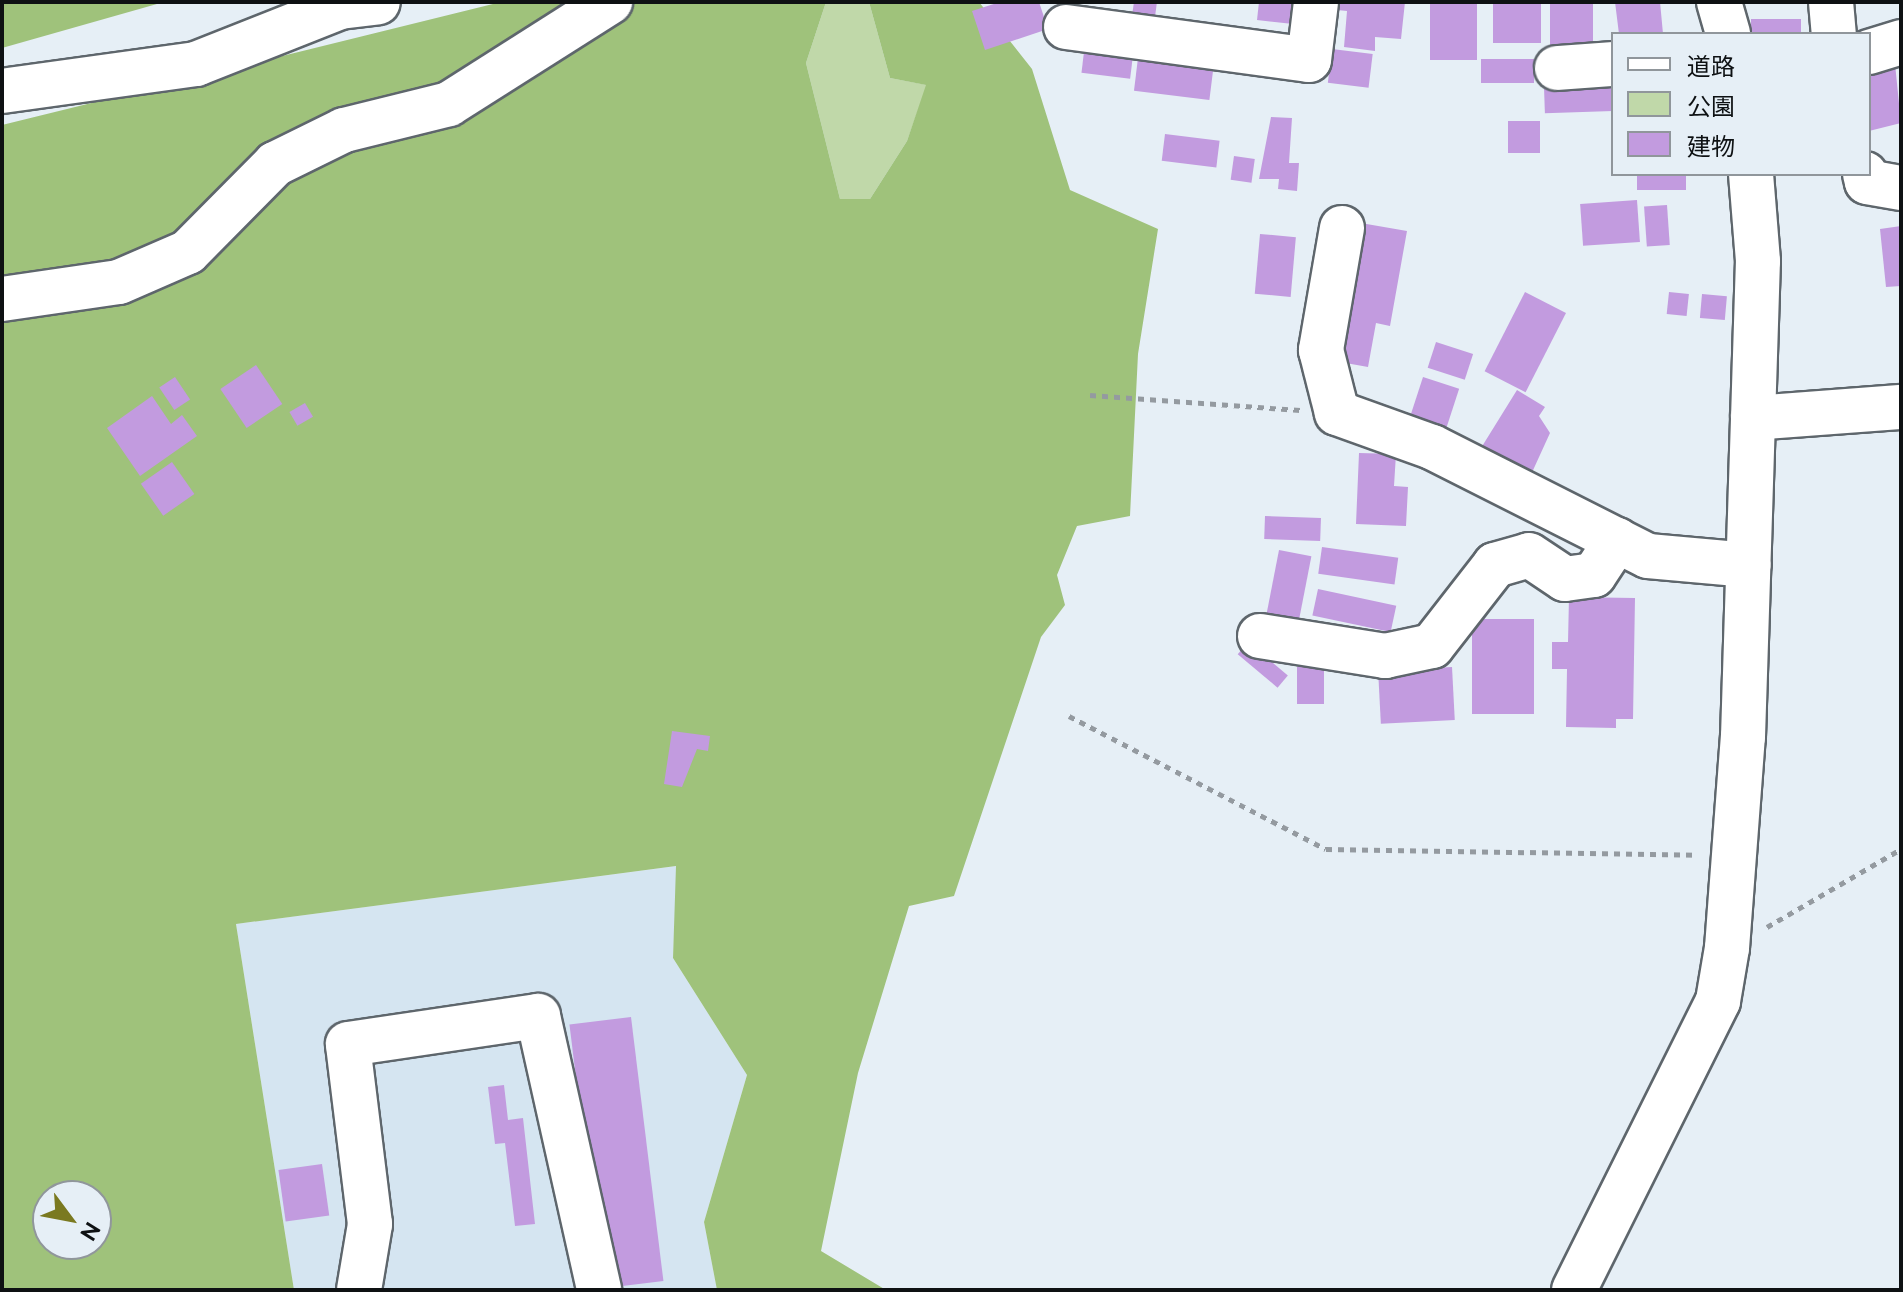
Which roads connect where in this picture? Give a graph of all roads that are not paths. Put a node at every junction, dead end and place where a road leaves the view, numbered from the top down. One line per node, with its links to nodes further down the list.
1 (378, 2): 13 (street)
2 (610, 2): 18 (street)
3 (1316, 2): 6 (street)
4 (1719, 2): 7 (street)
5 (1831, 2): 8 (street)
6 (1066, 27)
7 (1727, 32)
8 (1834, 32)
9 (1901, 42): 10 (street)
10 (1871, 51)
11 (1611, 64): 12 (street)
12 (1557, 68)
13 (2, 91)
14 (1751, 176): 20 (street)
15 (1866, 176): 16 (street)
16 (1901, 188)
17 (1342, 228): 21 (street)
18 (2, 299)
19 (1901, 407): 20 (street)
20 (1753, 418): 22 (street)
21 (1617, 540): 22 (street); 23 (street)
22 (1749, 565): 26 (street)
23 (1260, 636)
24 (359, 1290): 25 (street)
25 (599, 1290)
26 (1574, 1290)

